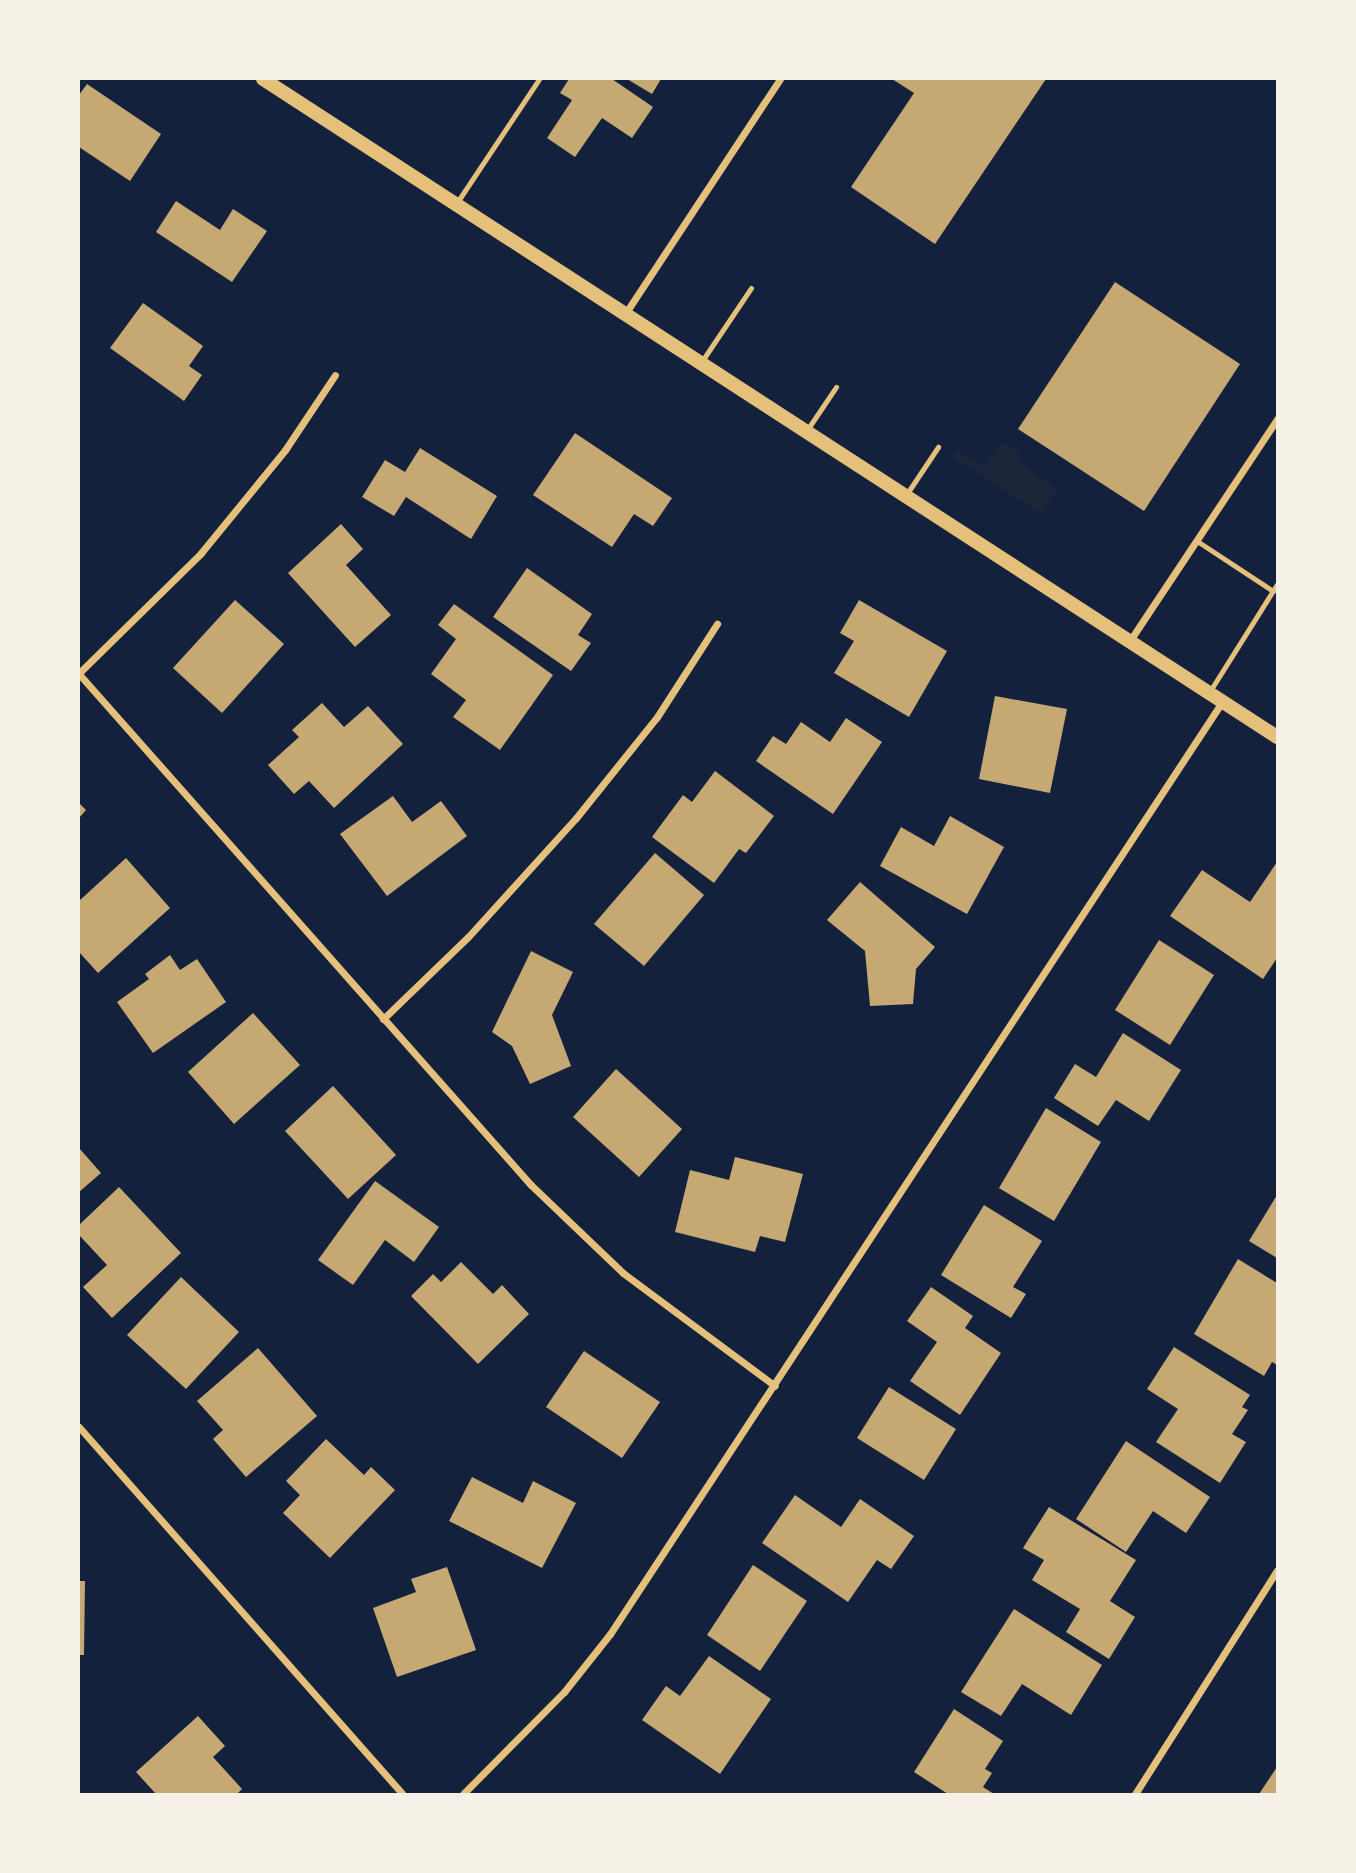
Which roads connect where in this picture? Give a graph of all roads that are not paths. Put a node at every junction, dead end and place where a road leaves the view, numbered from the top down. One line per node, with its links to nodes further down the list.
1 (263, 79): 4 (main road)
2 (539, 79): 4 (lane)
3 (780, 79): 6 (street)
4 (456, 204): 6 (main road)
5 (751, 288): 7 (lane)
6 (625, 314): 7 (main road)
7 (700, 364): 11 (main road)
8 (335, 375): 19 (street)
9 (836, 387): 11 (lane)
10 (1277, 419): 14 (street)
11 (805, 433): 13 (main road)
12 (938, 447): 13 (lane)
13 (906, 495): 18 (main road)
14 (1197, 541): 16 (lane); 18 (street)
15 (1277, 584): 16 (lane)
16 (1273, 591): 20 (lane)
17 (717, 624): 23 (street)
18 (1129, 642): 20 (main road)
19 (79, 674): 23 (street)
20 (1209, 693): 21 (main road)
21 (1222, 702): 22 (main road); 24 (street)
22 (1277, 737)
23 (383, 1019): 24 (street)
24 (775, 1386): 28 (street)
25 (79, 1427): 27 (street)
26 (1277, 1570): 29 (street)
27 (402, 1794)
28 (463, 1794)
29 (1135, 1794)

